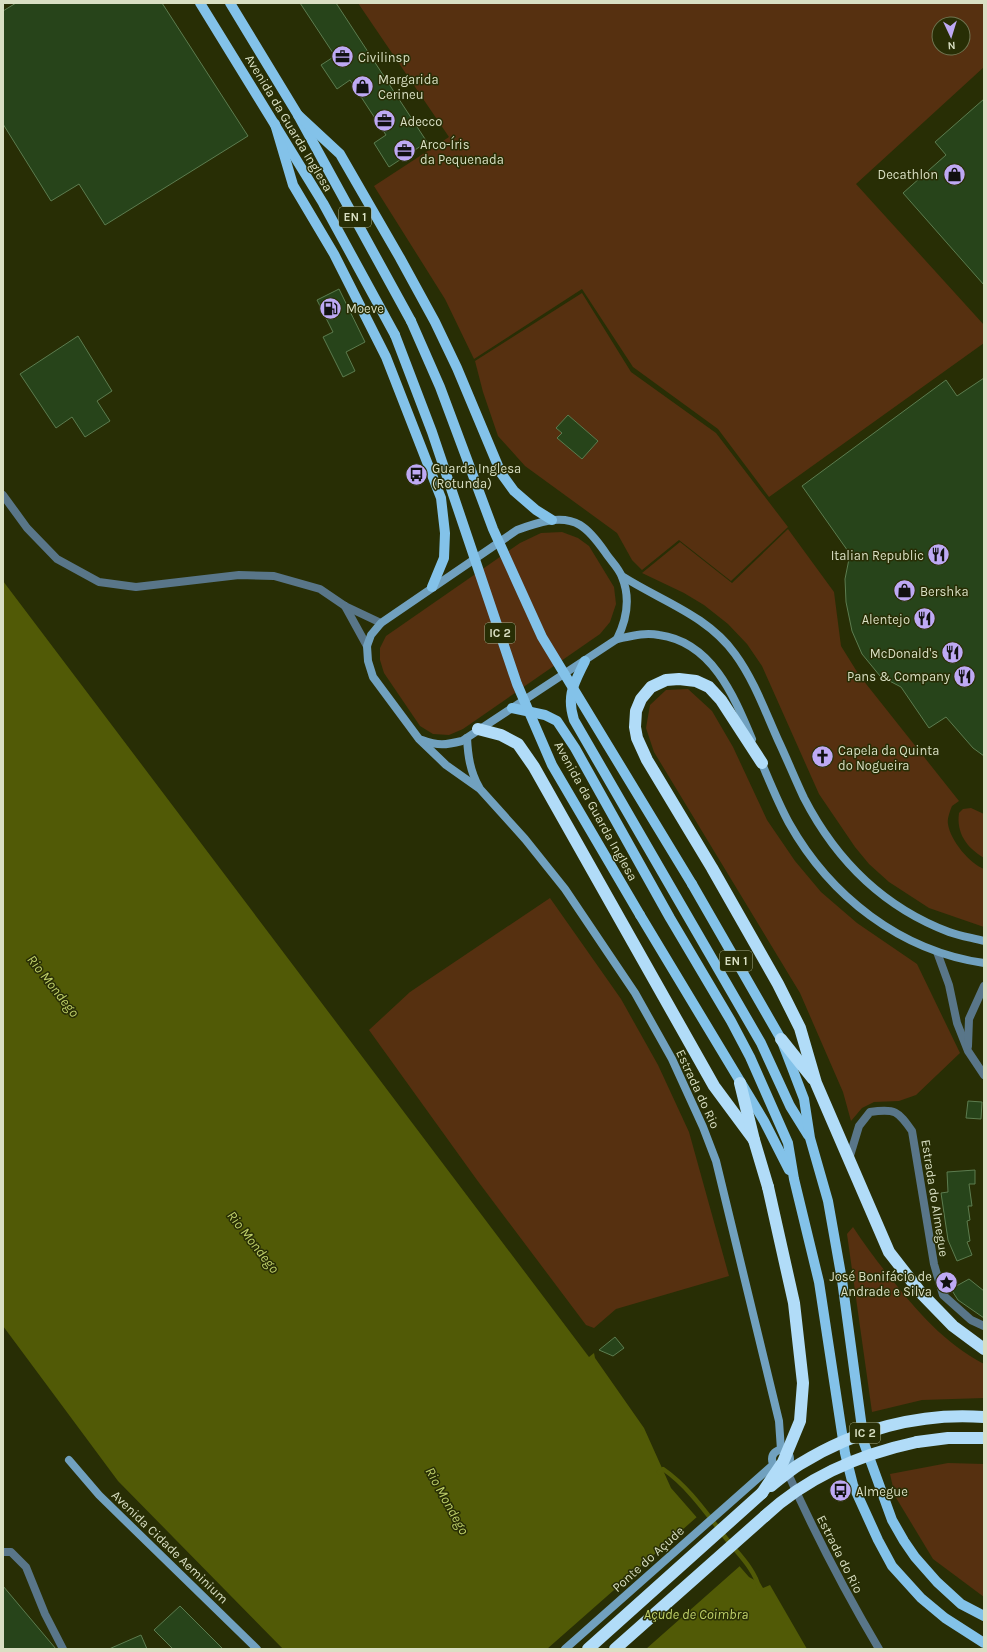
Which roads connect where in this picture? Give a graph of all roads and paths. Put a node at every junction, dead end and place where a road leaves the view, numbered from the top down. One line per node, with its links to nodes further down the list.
1 (200, 3): 4 (main road, Avenida da Guarda Inglesa / EN 1)
2 (230, 3): 3 (main road, Avenida da Guarda Inglesa / EN 1)
3 (298, 114): 5 (main road, Avenida da Guarda Inglesa / EN 1); 8 (main road)
4 (275, 124): 6 (main road, Avenida da Guarda Inglesa / EN 1); 10 (main road)
5 (411, 321): 22 (main road, Avenida da Guarda Inglesa / IC 2, bridge)
6 (395, 335): 30 (main road, Avenida da Guarda Inglesa / IC 2, bridge)
7 (3, 495): 11 (street)
8 (552, 520): 9 (main road); 10 (main road)
9 (622, 576): 13 (main road); 23 (main road)
10 (432, 587): 12 (main road)
11 (345, 606): 12 (street); 14 (street)
12 (381, 623): 14 (main road)
13 (617, 639): 15 (main road); 20 (main road)
14 (367, 646): 19 (main road, Estrada do Rio)
15 (585, 661): 16 (main road); 32 (main road)
16 (512, 708): 17 (main road); 35 (main road)
17 (478, 729): 18 (main road); 33 (highway)
18 (466, 738): 19 (main road); 21 (main road, Estrada do Rio)
19 (420, 739): 21 (main road, Estrada do Rio)
20 (762, 763): 24 (main road); 31 (highway)
21 (480, 789): 40 (main road, Estrada do Rio)
22 (692, 884): 27 (main road, EN 1)
23 (984, 941)
24 (937, 952): 25 (main road); 28 (street)
25 (984, 963)
26 (984, 986): 28 (street)
27 (781, 1039): 31 (highway); 32 (main road)
28 (968, 1050): 29 (street)
29 (984, 1076)
30 (740, 1083): 33 (highway); 35 (main road, Avenida da Guarda Inglesa)
31 (816, 1083): 34 (highway)
32 (810, 1138): 46 (main road)
33 (754, 1140): 44 (highway, bridge)
34 (849, 1159): 36 (street, Estrada do Almegue); 37 (highway)
35 (794, 1179): 47 (main road)
36 (984, 1326)
37 (984, 1349)
38 (984, 1417): 44 (highway, IC 2, bridge)
39 (984, 1438): 52 (highway, IC 2, bridge)
40 (781, 1450): 42 (main road); 43 (main road, Estrada do Rio)
41 (68, 1460): 49 (main road, Avenida Cidade Aeminium)
42 (774, 1464): 43 (main road); 50 (main road, Ponte do Açude)
43 (785, 1467): 53 (street, Estrada do Rio)
44 (762, 1493): 51 (highway, IC 2)
45 (3, 1552): 48 (street)
46 (984, 1616)
47 (984, 1643)
48 (63, 1649)
49 (257, 1649)
50 (565, 1649)
51 (588, 1649)
52 (615, 1649)
53 (879, 1649)

